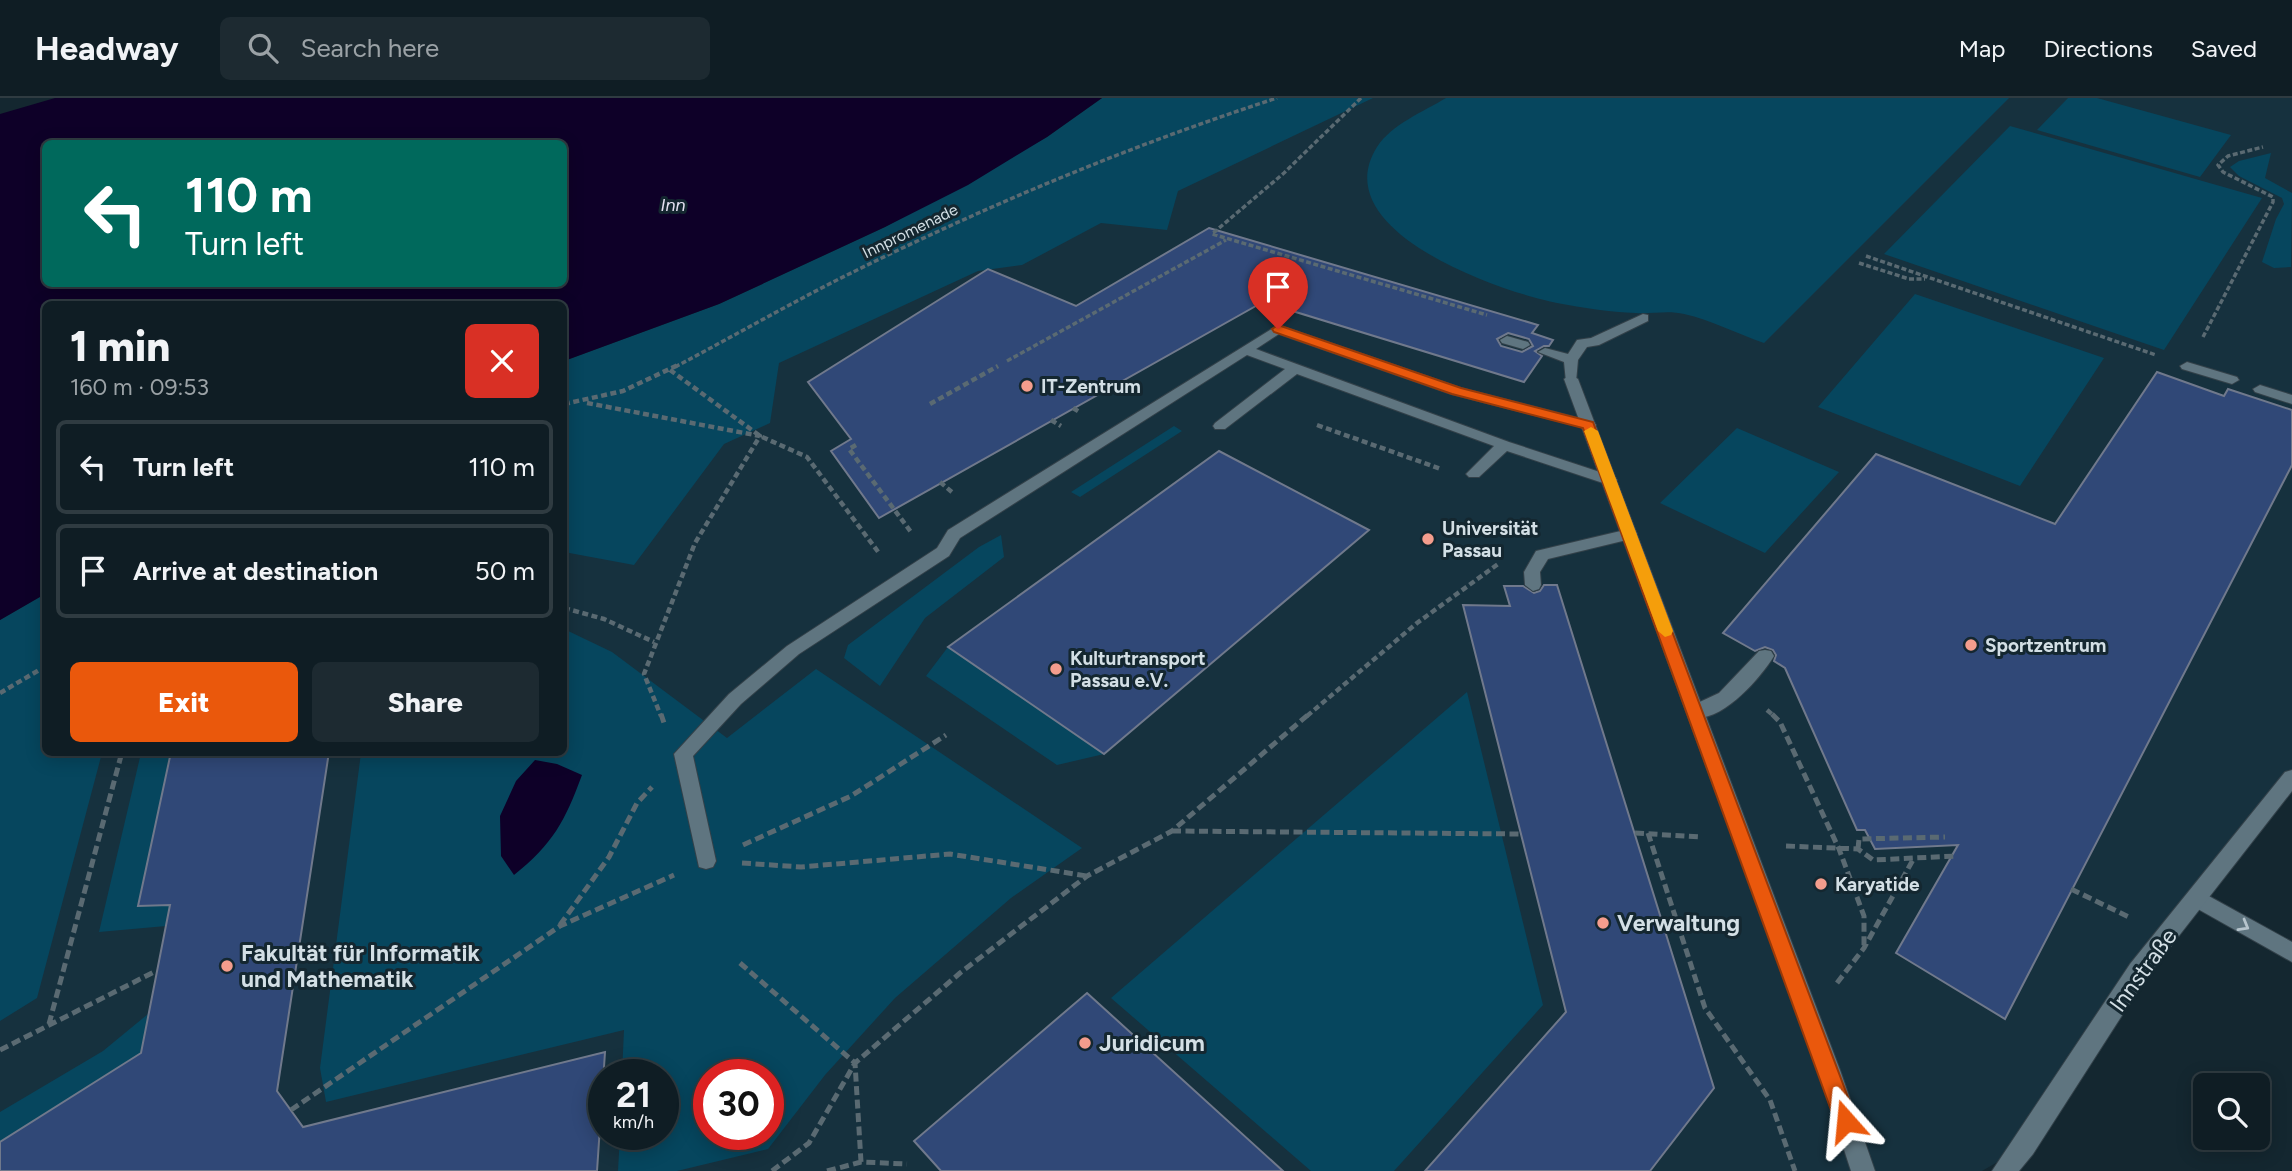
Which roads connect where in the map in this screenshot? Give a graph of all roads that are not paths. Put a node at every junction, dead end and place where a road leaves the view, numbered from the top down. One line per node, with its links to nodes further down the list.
1 (1643, 318): 6 (street)
2 (1507, 340): 3 (street)
3 (1523, 345)
4 (1247, 350): 8 (street); 12 (street); 22 (street)
5 (1545, 352): 6 (street)
6 (1571, 360): 12 (street)
7 (2187, 366): 9 (street)
8 (1297, 368): 13 (street); 14 (street)
9 (2232, 380)
10 (2260, 389): 11 (street)
11 (2292, 400)
12 (1589, 425): 16 (street)
13 (1220, 426)
14 (1504, 445): 15 (street); 16 (street)
15 (1474, 474)
16 (1609, 480): 17 (street)
17 (1629, 534): 18 (street); 20 (street)
18 (1533, 585)
19 (1765, 656): 20 (street)
20 (1696, 712): 25 (street)
21 (2292, 778): 23 (street, Innstraße)
22 (706, 861)
23 (2196, 898): 24 (street, one-way to 24); 26 (street, Innstraße)
24 (2292, 953)
25 (1863, 1171)
26 (2004, 1171)

